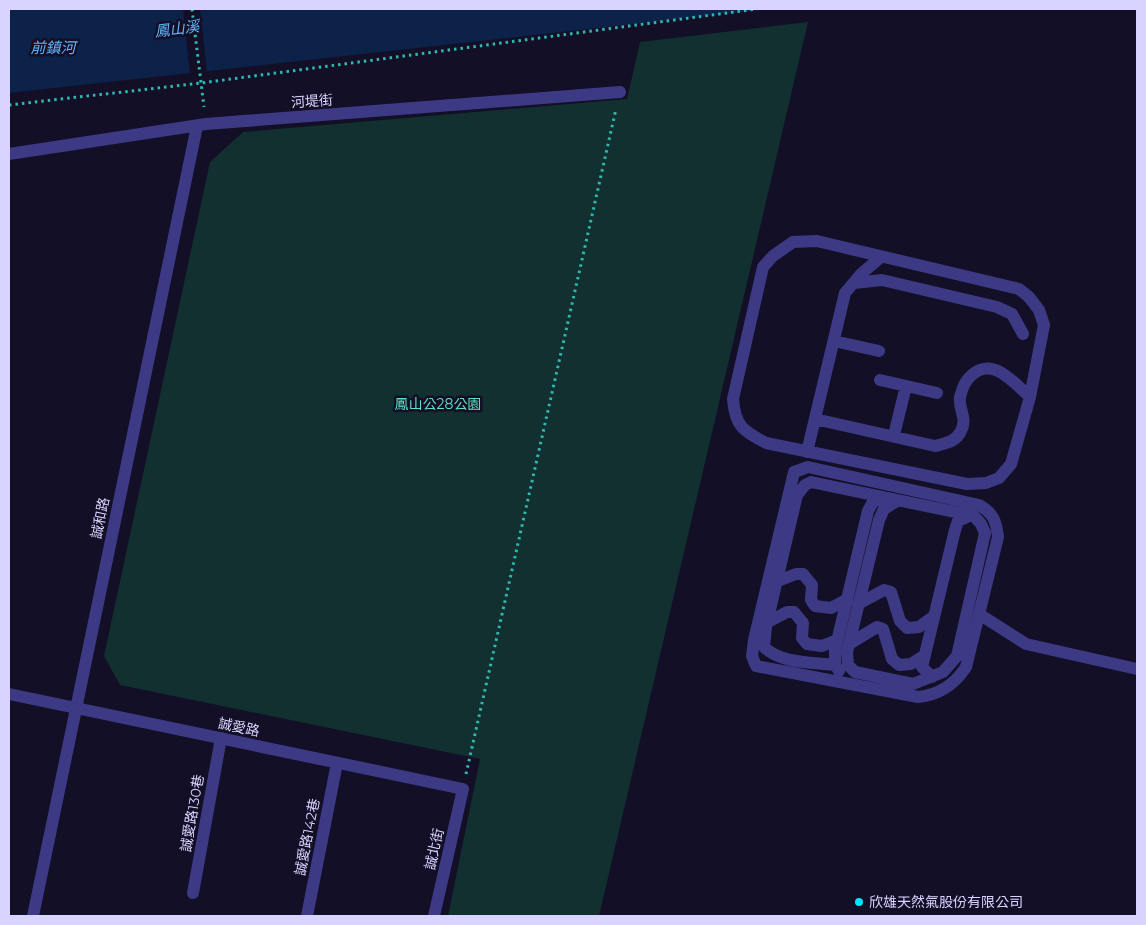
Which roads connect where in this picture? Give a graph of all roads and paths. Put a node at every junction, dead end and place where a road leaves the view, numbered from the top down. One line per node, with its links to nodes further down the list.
1 (192, 9): 3 (path)
2 (757, 9): 3 (path)
3 (201, 83): 5 (path); 6 (path)
4 (620, 92): 6 (street, 河堤街); 43 (path)
5 (9, 105)
6 (201, 125): 7 (street, 河堤街); 40 (street, 誠和路)
7 (9, 154)
8 (881, 257): 9 (street); 16 (street); 19 (street)
9 (854, 283): 10 (street); 11 (street)
10 (1024, 334)
11 (834, 341): 12 (street); 17 (street)
12 (879, 351)
13 (880, 380): 14 (street)
14 (906, 386): 15 (street); 18 (street)
15 (937, 393)
16 (1030, 397): 18 (street); 20 (street)
17 (815, 419): 18 (street); 19 (street)
18 (894, 436)
19 (807, 452): 20 (street)
20 (903, 470): 21 (street)
21 (900, 488): 27 (street); 36 (street)
22 (882, 498): 23 (street); 25 (street); 26 (street)
23 (897, 501): 24 (street); 26 (street)
24 (969, 516): 28 (street); 35 (street)
25 (778, 581): 26 (street); 29 (street)
26 (852, 602): 28 (street); 30 (street)
27 (979, 614): 33 (street); 34 (street)
28 (934, 616): 31 (street)
29 (768, 622): 30 (street); 32 (street)
30 (843, 642): 31 (street); 32 (street); 37 (street)
31 (925, 655): 35 (street)
32 (835, 665): 36 (street)
33 (966, 667): 35 (street); 38 (street)
34 (1137, 669)
35 (938, 675): 37 (street)
36 (848, 682): 38 (street)
37 (913, 684): 38 (street)
38 (948, 686)
39 (9, 694): 40 (street, 誠愛路)
40 (76, 708): 41 (street, 誠愛路); 45 (street, 誠和路)
41 (221, 738): 42 (street, 誠愛路); 44 (street, 誠愛路130巷)
42 (337, 763): 43 (street, 誠愛路); 46 (street, 誠愛路142巷)
43 (463, 789): 47 (street, 誠北街)
44 (193, 893)
45 (33, 916)
46 (306, 916)
47 (434, 916)

